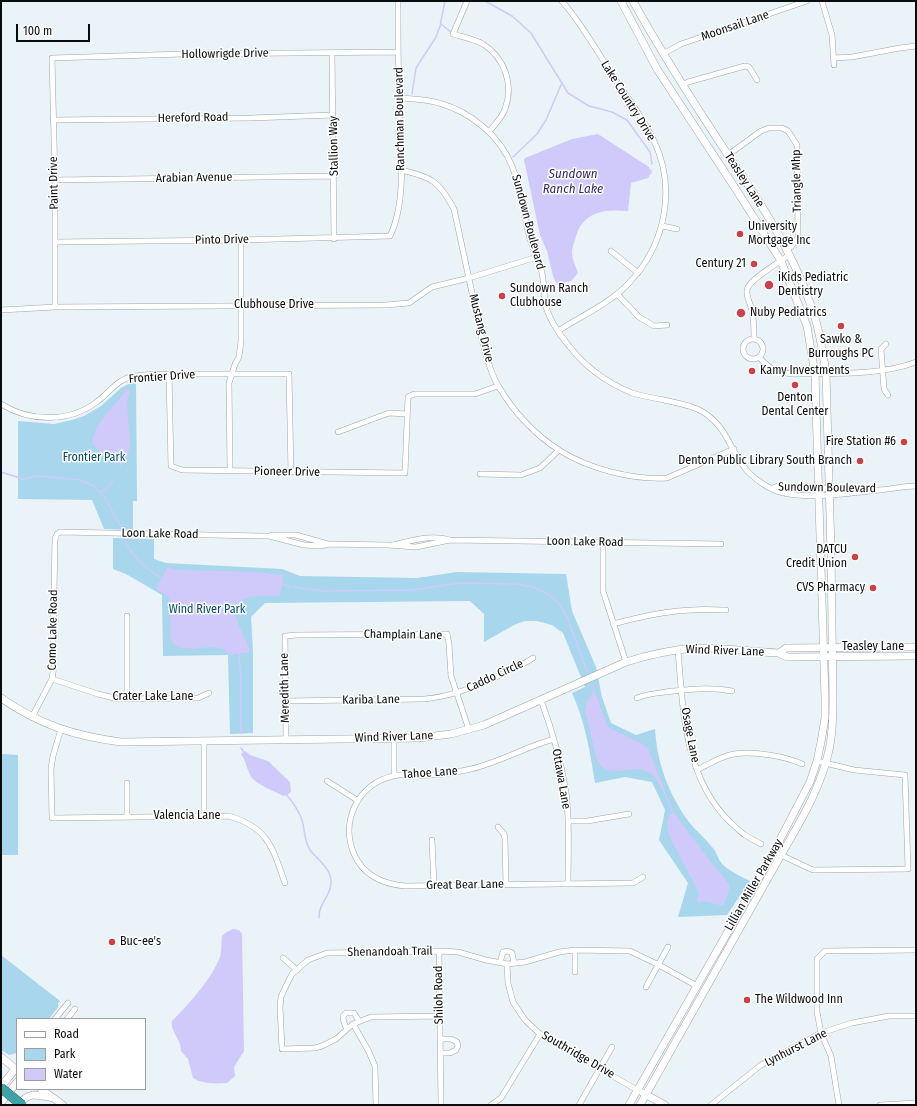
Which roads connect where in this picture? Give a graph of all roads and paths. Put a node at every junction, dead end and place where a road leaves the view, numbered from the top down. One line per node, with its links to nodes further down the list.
1 (398, 1): 9 (street, Ranchman Boulevard)
2 (467, 1): 20 (street)
3 (562, 1): 25 (street, Lake Country Drive)
4 (621, 1): 34 (main road, Teasley Lane)
5 (633, 1): 11 (main road, Teasley Lane)
6 (808, 1): 11 (street, Moonsail Lane)
7 (822, 1): 13 (street)
8 (916, 46): 13 (street)
9 (398, 52): 10 (street, Hollowrigde Drive); 17 (street, Ranchman Boulevard)
10 (332, 53): 12 (street, Hollowrigde Drive); 18 (street, Stallion Way)
11 (663, 54): 16 (main road, Teasley Lane)
12 (52, 58): 19 (street, Paint Drive)
13 (834, 58): 14 (street)
14 (834, 66)
15 (757, 80): 16 (street)
16 (682, 85): 21 (main road, Teasley Lane)
17 (399, 98): 20 (street, Sundown Boulevard); 22 (street, Ranchman Boulevard)
18 (333, 115): 19 (street, Hereford Road); 23 (street, Stallion Way)
19 (53, 120): 24 (street, Paint Drive)
20 (489, 132): 33 (street, Sundown Boulevard)
21 (728, 155): 32 (main road, Teasley Lane); 32 (street, Triangle Mhp)
22 (401, 170): 27 (street, Ranchman Boulevard); 36 (street, Mustang Drive)
23 (334, 176): 24 (street, Arabian Avenue); 28 (street, Stallion Way)
24 (55, 180): 30 (street, Paint Drive)
25 (662, 226): 26 (street); 35 (street, Lake Country Drive)
26 (677, 229)
27 (390, 236): 28 (street, Pinto Drive)
28 (334, 239): 29 (street, Pinto Drive)
29 (241, 240): 30 (street, Pinto Drive); 38 (street)
30 (55, 242): 39 (street, Paint Drive)
31 (611, 251): 35 (street)
32 (788, 252): 34 (street); 48 (main road, Teasley Lane)
33 (537, 257): 36 (street, Clubhouse Drive); 42 (street, Sundown Boulevard)
34 (781, 261): 43 (street); 51 (main road, Teasley Lane)
35 (638, 273): 37 (street, Lake Country Drive)
36 (469, 278): 38 (street, Clubhouse Drive); 52 (street, Mustang Drive)
37 (618, 294): 41 (street); 42 (street, Lake Country Drive)
38 (242, 306): 39 (street, Clubhouse Drive); 50 (street)
39 (55, 307): 40 (street, Clubhouse Drive)
40 (1, 310)
41 (667, 325)
42 (558, 331): 57 (street, Sundown Boulevard)
43 (754, 339): 45 (street); 45 (street)
44 (886, 344): 47 (street)
45 (759, 357): 51 (street)
46 (916, 362): 47 (street)
47 (882, 371): 48 (street); 53 (street)
48 (826, 373): 51 (street); 64 (main road, Teasley Lane)
49 (169, 374): 50 (street, Frontier Drive); 54 (street, Frontier Drive); 59 (street, Pioneer Drive)
50 (233, 374): 59 (street); 60 (street, Frontier Drive)
51 (816, 374): 63 (main road, Teasley Lane)
52 (498, 386): 55 (street); 58 (street, Mustang Drive)
53 (888, 394)
54 (1, 404)
55 (407, 414): 56 (street); 60 (street, Pioneer Drive)
56 (338, 432)
57 (734, 449): 58 (street, Mustang Drive); 63 (street, Sundown Boulevard)
58 (559, 450): 61 (street)
59 (230, 471): 60 (street, Pioneer Drive)
60 (291, 472)
61 (480, 474)
62 (916, 486): 64 (street, Sundown Boulevard)
63 (819, 492): 64 (street, Sundown Boulevard); 73 (main road, Teasley Lane)
64 (829, 492): 74 (main road, Teasley Lane)
65 (55, 539): 66 (street, Loon Lake Road); 82 (street, Como Lake Road)
66 (603, 542): 67 (street, Loon Lake Road); 70 (street)
67 (721, 544)
68 (726, 610): 70 (street)
69 (127, 616): 88 (street)
70 (613, 624): 81 (street)
71 (285, 636): 86 (street, Champlain Lane); 91 (street, Meredith Lane)
72 (916, 647): 74 (main road, Teasley Lane)
73 (823, 648): 74 (main road, Wind River Lane); 76 (main road, Wind River Lane); 79 (main road, Lillian Miller Parkway)
74 (832, 648): 77 (main road, Lillian Miller Parkway)
75 (678, 650): 76 (main road, Wind River Lane); 81 (main road, Wind River Lane); 83 (street, Osage Lane)
76 (779, 653): 79 (main road, Wind River Lane)
77 (832, 656): 78 (main road, Teasley Lane); 79 (main road, Wind River Lane); 101 (main road, Lillian Miller Parkway)
78 (916, 656)
79 (823, 657): 99 (main road, Lillian Miller Parkway)
80 (533, 658): 86 (street, Caddo Circle)
81 (626, 662): 90 (main road, Wind River Lane)
82 (52, 679): 88 (street, Crater Lake Lane); 92 (street, Como Lake Road)
83 (682, 690): 84 (street); 89 (street); 102 (street, Osage Lane)
84 (732, 691)
85 (209, 693): 88 (street, Crater Lake Lane)
86 (457, 693): 91 (street, Kariba Lane); 94 (street, Champlain Lane)
87 (1, 698): 92 (main road, Wind River Lane)
88 (128, 698)
89 (637, 698)
90 (541, 700): 94 (main road, Wind River Lane); 97 (street, Ottawa Lane)
91 (285, 701): 96 (street, Meredith Lane)
92 (32, 717): 93 (main road, Wind River Lane)
93 (61, 729): 98 (main road, Wind River Lane); 108 (street, Valencia Lane)
94 (469, 730): 95 (main road, Wind River Lane)
95 (394, 738): 96 (main road, Wind River Lane); 103 (street)
96 (286, 739): 98 (main road, Wind River Lane)
97 (554, 739): 103 (street, Tahoe Lane); 110 (street, Ottawa Lane)
98 (204, 741): 109 (street)
99 (817, 761): 101 (street); 114 (main road, Lillian Miller Parkway)
100 (802, 764): 102 (street)
101 (825, 764): 115 (main road, Lillian Miller Parkway); 115 (street)
102 (697, 770): 113 (street, Osage Lane)
103 (394, 775): 106 (street, Tahoe Lane)
104 (327, 781): 106 (street)
105 (127, 783): 108 (street)
106 (358, 800): 120 (street, Great Bear Lane)
107 (629, 814): 110 (street)
108 (127, 816): 109 (street, Valencia Lane)
109 (204, 816): 117 (street, Valencia Lane)
110 (568, 821): 118 (street, Ottawa Lane)
111 (498, 827): 119 (street)
112 (432, 840): 120 (street)
113 (761, 844)
114 (774, 851): 115 (street); 132 (main road, Lillian Miller Parkway)
115 (781, 855): 155 (main road, Lillian Miller Parkway)
116 (643, 877): 118 (street, Great Bear Lane)
117 (285, 883)
118 (568, 884): 119 (street, Great Bear Lane)
119 (506, 885): 120 (street, Great Bear Lane)
120 (434, 886)
121 (668, 947): 129 (street)
122 (574, 950): 128 (street, Shenandoah Trail); 129 (street, Shenandoah Trail); 131 (street)
123 (916, 950): 143 (street)
124 (438, 951): 126 (street, Shenandoah Trail); 130 (street, Shenandoah Trail); 136 (street, Shiloh Road)
125 (283, 958): 130 (street)
126 (500, 963): 127 (street, Shenandoah Trail); 128 (street)
127 (507, 964): 128 (street, Shenandoah Trail); 144 (street, Southridge Drive)
128 (514, 964)
129 (659, 965): 132 (street, Shenandoah Trail); 133 (street)
130 (297, 970): 142 (street, Shenandoah Trail)
131 (575, 972)
132 (697, 986): 154 (main road, Lillian Miller Parkway)
133 (646, 987)
134 (68, 1003): 138 (street)
135 (76, 1009): 139 (street)
136 (440, 1016): 140 (street); 145 (street, Shiloh Road)
137 (916, 1016): 143 (street, Lynhurst Lane)
138 (56, 1018)
139 (68, 1018)
140 (359, 1021): 141 (street); 142 (street)
141 (353, 1024): 142 (street); 162 (street)
142 (347, 1029)
143 (821, 1033): 169 (street, Lynhurst Lane); 170 (street)
144 (540, 1034): 149 (street, Southridge Drive); 164 (street)
145 (440, 1039): 147 (street, Shiloh Road); 147 (street, Shiloh Road)
146 (612, 1047): 149 (street)
147 (440, 1053): 163 (street, Shiloh Road)
148 (1, 1057): 150 (main road)
149 (600, 1068): 154 (street, Southridge Drive); 165 (street)
150 (16, 1069): 152 (main road)
151 (16, 1083): 157 (main road)
152 (1, 1088): 160 (highway, bridge)
153 (42, 1090): 156 (main road)
154 (637, 1090): 155 (main road, Southridge Drive); 166 (main road, Lillian Miller Parkway)
155 (646, 1095): 167 (main road, Lillian Miller Parkway); 168 (main road, Southridge Drive)
156 (53, 1098): 159 (main road); 161 (main road)
157 (1, 1103)
158 (916, 1103): 171 (street)
159 (18, 1105)
160 (22, 1105)
161 (63, 1105)
162 (376, 1105)
163 (441, 1105)
164 (491, 1105)
165 (579, 1105)
166 (629, 1105)
167 (640, 1105)
168 (665, 1105)
169 (711, 1105)
170 (839, 1105)
171 (880, 1105)

